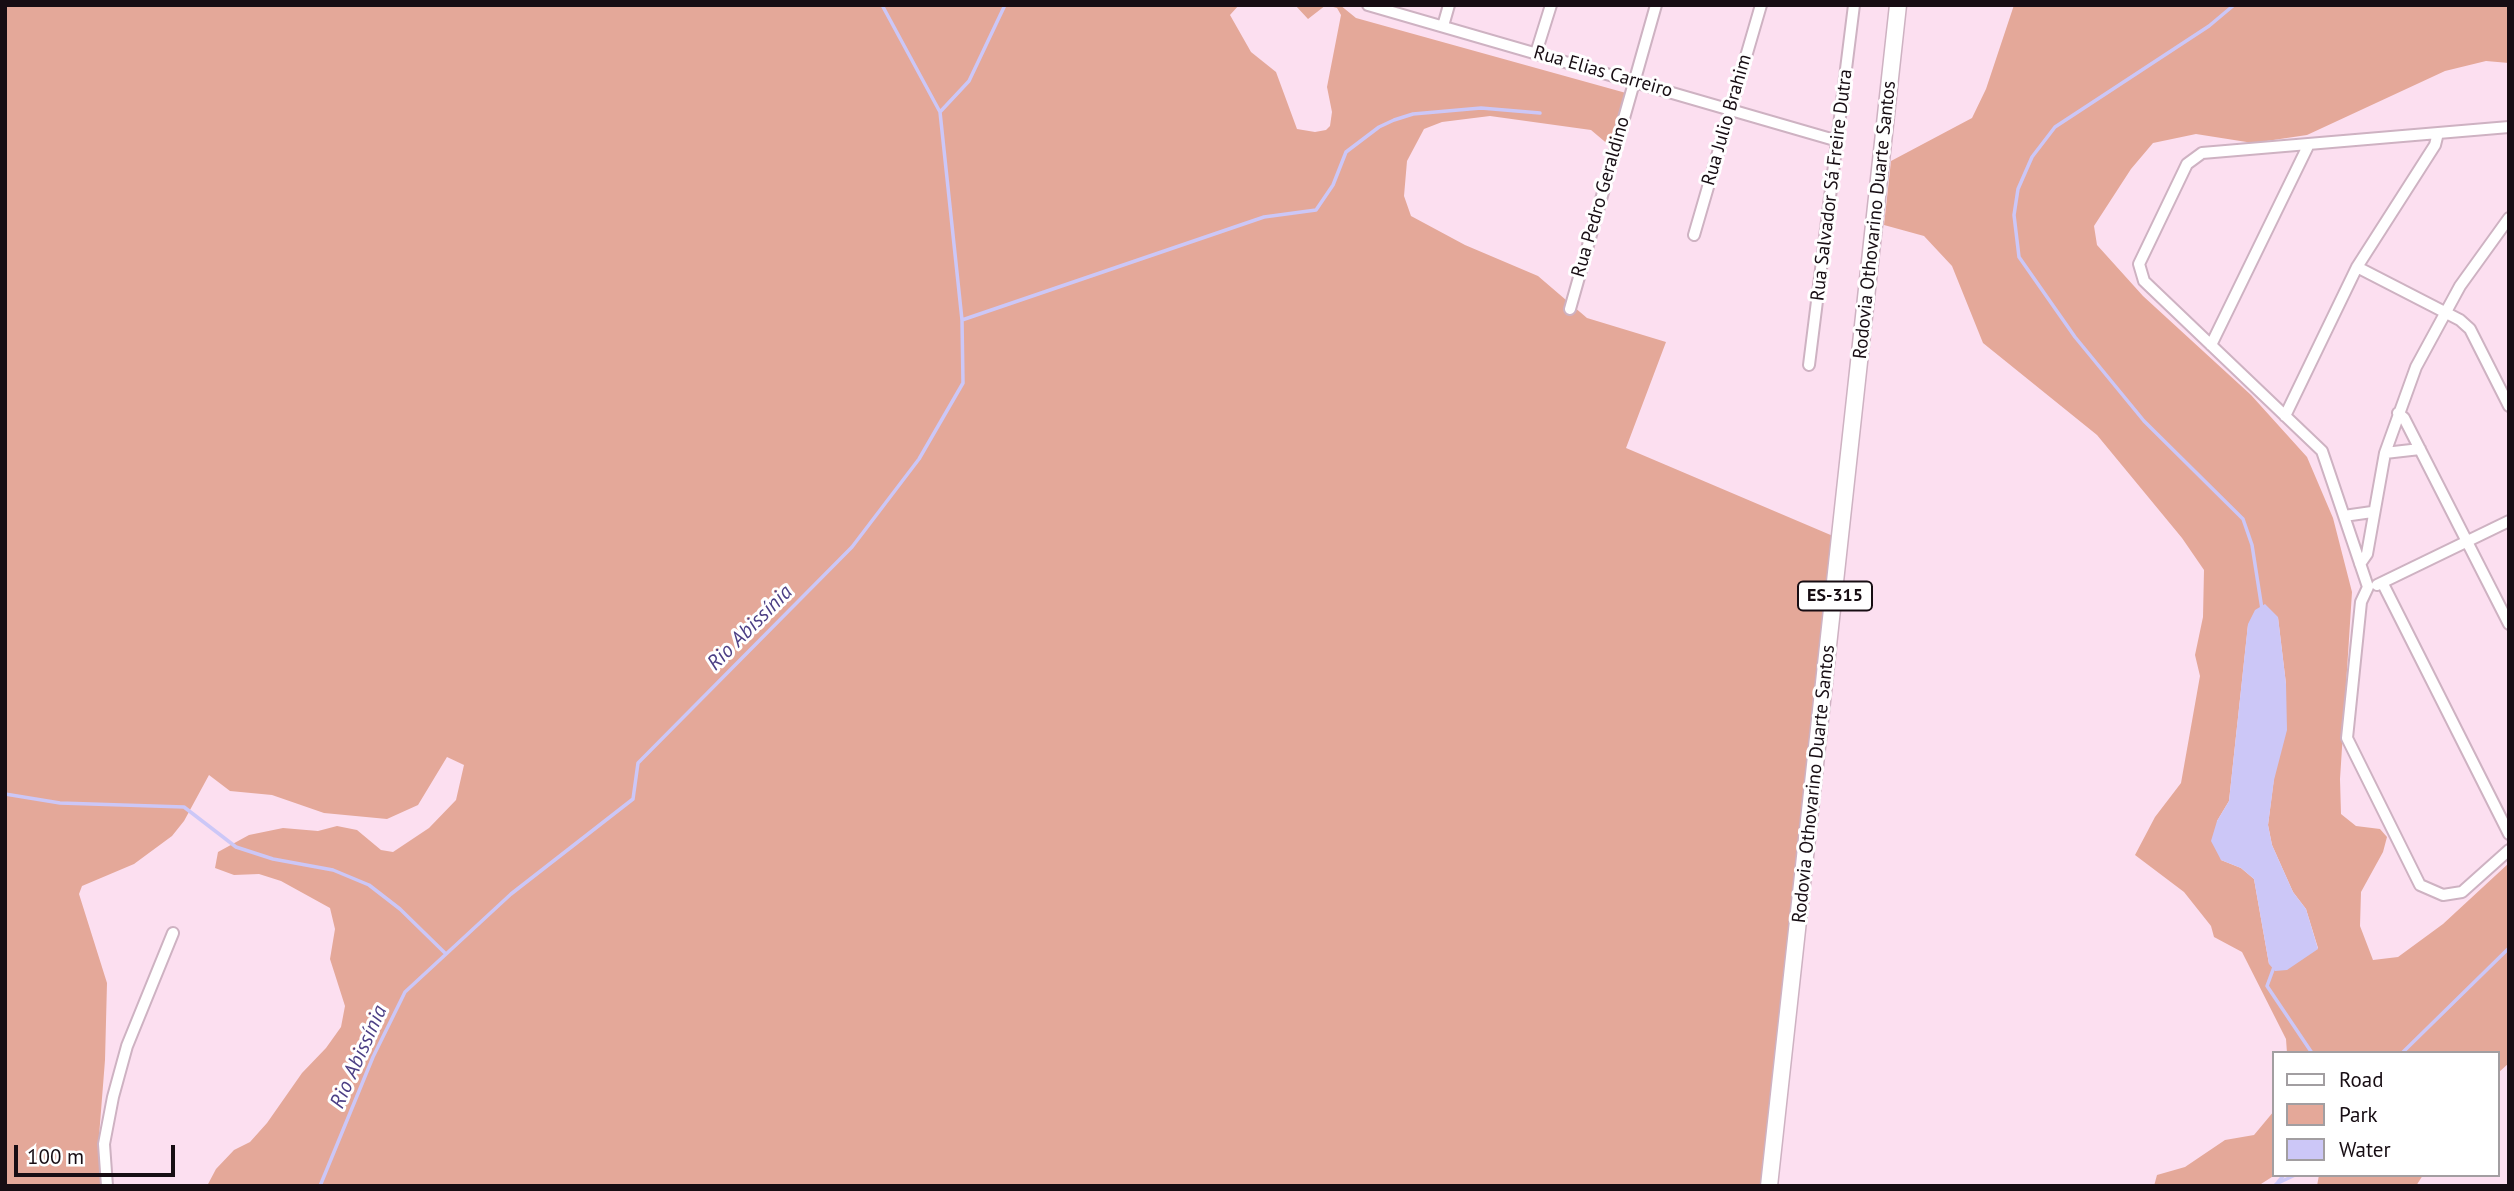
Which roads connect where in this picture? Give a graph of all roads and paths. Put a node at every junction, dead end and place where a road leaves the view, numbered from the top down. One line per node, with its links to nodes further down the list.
1 (1368, 5): 8 (street, Rua Elias Carreiro)
2 (1450, 5): 8 (street)
3 (1550, 5): 9 (street)
4 (1656, 5): 10 (street, Rua Pedro Geraldino)
5 (1760, 5): 11 (street, Rua Julio Brahim)
6 (1854, 5): 14 (street, Rua Salvador Sá Freire Dutra)
7 (1898, 5): 40 (main road, Rodovia Othovarino Duarte Santos / ES-315)
8 (1443, 26): 9 (street, Rua Elias Carreiro)
9 (1536, 53): 10 (street, Rua Elias Carreiro)
10 (1634, 81): 11 (street, Rua Elias Carreiro); 19 (street, Rua Pedro Geraldino)
11 (1730, 109): 14 (street, Rua Elias Carreiro); 17 (street, Rua Julio Brahim)
12 (2509, 127): 13 (street)
13 (2438, 133): 15 (street); 18 (street)
14 (1838, 141): 22 (street, Rua Salvador Sá Freire Dutra)
15 (2309, 144): 21 (street); 21 (street)
16 (2509, 218): 20 (street)
17 (1694, 235)
18 (2357, 267): 20 (street); 25 (street)
19 (1570, 309)
20 (2443, 313): 23 (street); 24 (street)
21 (2211, 345): 25 (street)
22 (1809, 365)
23 (2509, 406)
24 (2398, 413): 26 (street); 27 (street)
25 (2285, 416): 29 (street)
26 (2420, 449): 27 (street); 31 (street)
27 (2385, 453): 28 (street)
28 (2372, 512): 29 (street); 32 (street)
29 (2344, 516): 32 (street)
30 (2509, 520): 31 (street)
31 (2467, 542): 33 (street); 35 (street)
32 (2360, 564): 34 (street)
33 (2383, 584): 34 (street); 36 (street)
34 (2368, 587): 37 (street)
35 (2509, 624)
36 (2509, 834)
37 (2509, 850)
38 (173, 933): 39 (street)
39 (107, 1186)
40 (1769, 1186)

